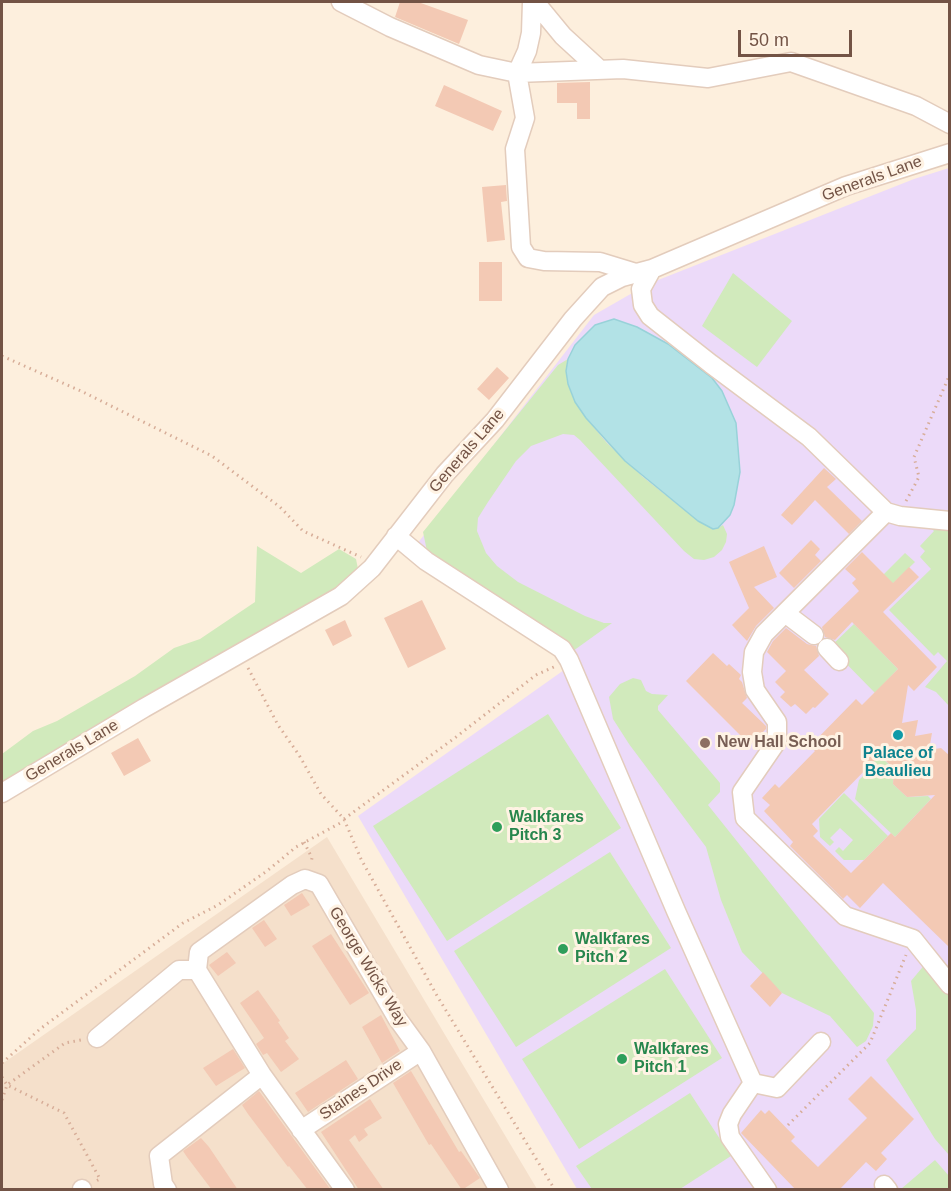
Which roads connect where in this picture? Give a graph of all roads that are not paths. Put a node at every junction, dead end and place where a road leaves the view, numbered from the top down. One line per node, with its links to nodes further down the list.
1 (341, 2): 6 (street)
2 (534, 2): 3 (street); 4 (street)
3 (531, 33): 4 (street); 6 (street)
4 (563, 36): 5 (street)
5 (599, 69): 6 (street); 7 (street)
6 (517, 73): 9 (street)
7 (950, 124)
8 (950, 153): 9 (street, Generals Lane)
9 (645, 271): 10 (street); 12 (street, Generals Lane)
10 (894, 510): 11 (street); 13 (street)
11 (950, 521)
12 (396, 536): 15 (street, Generals Lane); 22 (street)
13 (785, 613): 14 (street); 17 (street)
14 (826, 648)
15 (2, 793)
16 (197, 970): 18 (street); 20 (street, George Wicks Way); 21 (street)
17 (950, 985)
18 (97, 1038)
19 (821, 1042): 22 (street)
20 (421, 1051): 23 (street, Staines Drive); 26 (street, George Wicks Way)
21 (262, 1075): 23 (street, Staines Drive); 24 (street)
22 (753, 1083): 27 (street)
23 (301, 1130): 25 (street, Staines Drive)
24 (167, 1190)
25 (345, 1190)
26 (499, 1190)
27 (767, 1190)

